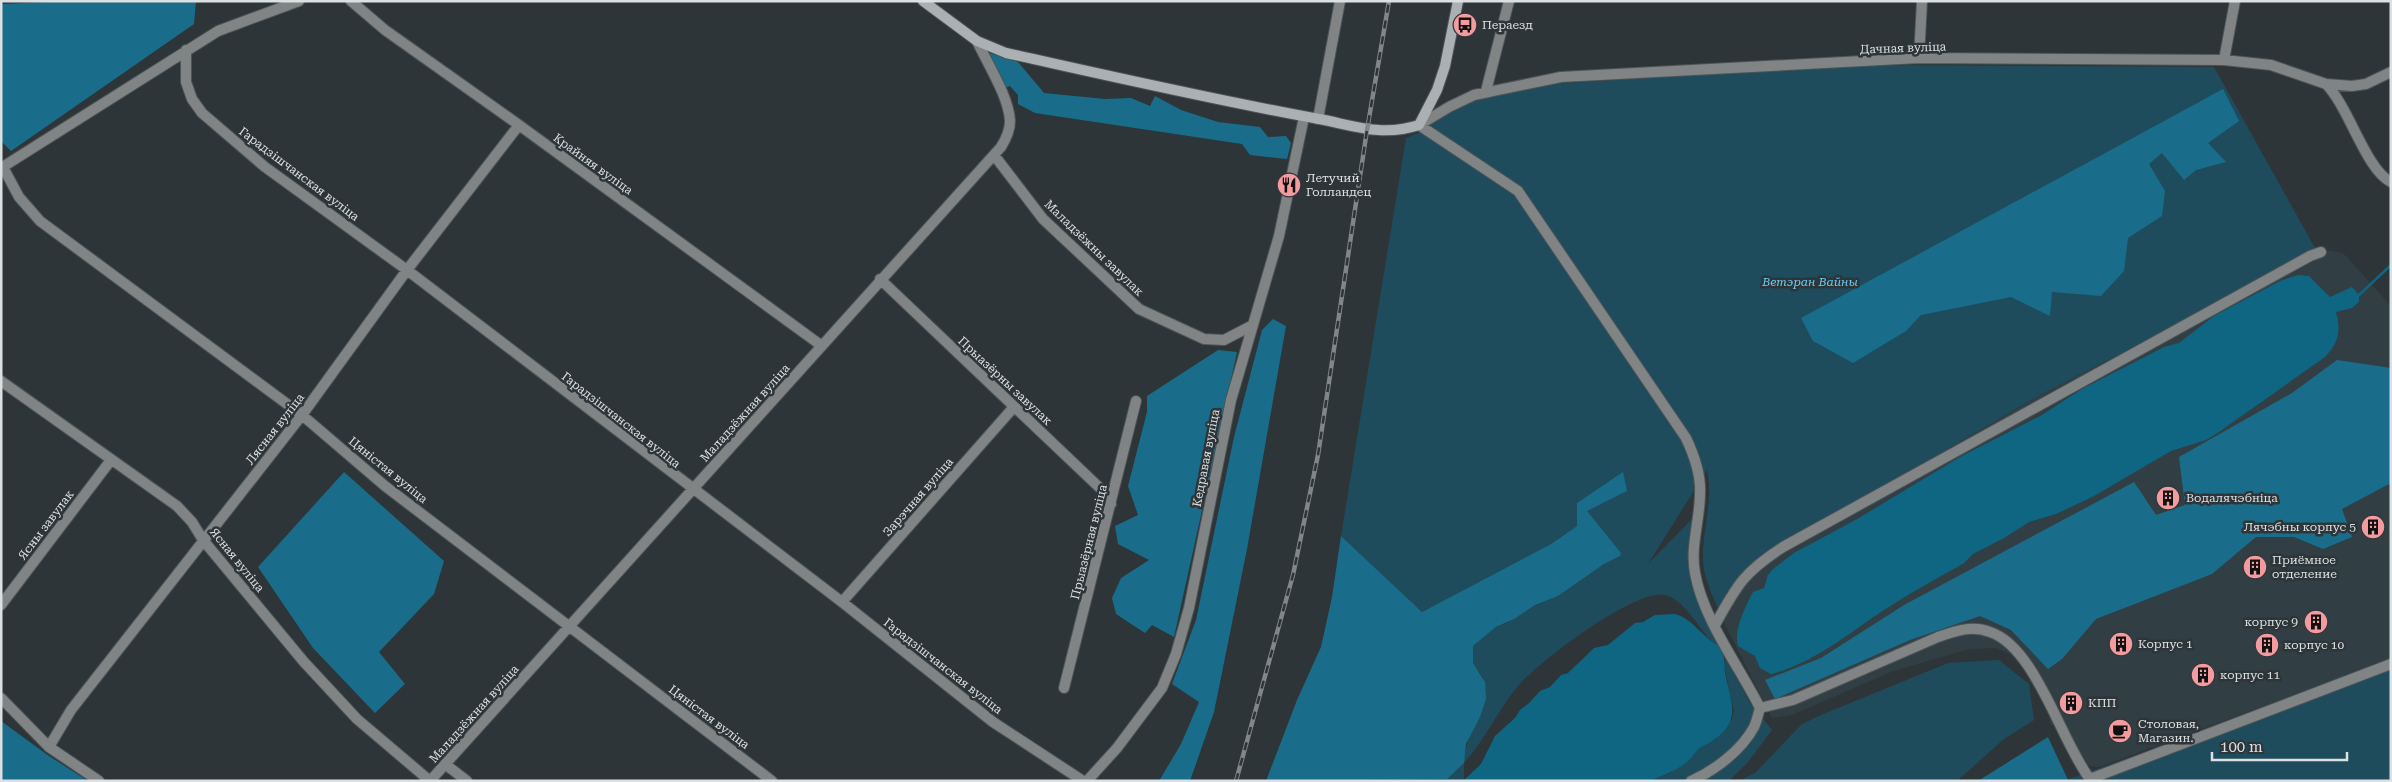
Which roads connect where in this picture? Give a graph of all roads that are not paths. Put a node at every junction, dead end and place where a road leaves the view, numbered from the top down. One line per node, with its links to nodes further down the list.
1 (299, 1): 10 (street)
2 (351, 1): 18 (street, Крайняя вуліца)
3 (923, 1): 9 (main road)
4 (1340, 1): 17 (street)
5 (1458, 1): 19 (main road)
6 (1509, 1): 15 (street)
7 (1922, 1): 11 (street)
8 (2235, 1): 12 (street)
9 (977, 41): 16 (main road); 20 (street, Маладзёжная вуліца)
10 (186, 50): 21 (street); 24 (street, Гарадзішчанская вуліца)
11 (1919, 58): 12 (street, Дачная вуліца); 15 (street, Дачная вуліца)
12 (2224, 60): 14 (street, Дачная вуліца)
13 (2391, 72): 14 (street, Дачная вуліца)
14 (2326, 84): 22 (street)
15 (1486, 91): 19 (street, Дачная вуліца)
16 (1304, 117): 17 (main road); 26 (street, Кедравая вуліца)
17 (1318, 119): 19 (main road)
18 (520, 125): 24 (street, Лясная вуліца); 27 (street, Крайняя вуліца)
19 (1419, 126): 38 (street)
20 (994, 155): 25 (street, Маладзёжная вуліца); 26 (street, Маладзёжны завулак)
21 (2, 167): 31 (street, Цяністая вуліца)
22 (2391, 182)
23 (2320, 252): 38 (street)
24 (407, 270): 31 (street, Лясная вуліца); 33 (street, Гарадзішчанская вуліца)
25 (880, 279): 27 (street, Маладзёжная вуліца); 30 (street, Прыазёрны завулак)
26 (1251, 326): 50 (street, Кедравая вуліца)
27 (822, 346): 33 (street, Маладзёжная вуліца)
28 (3, 387): 32 (street, Ясная вуліца)
29 (1136, 401): 34 (street, Прыазёрная вуліца)
30 (1013, 408): 34 (street, Прыазёрны завулак); 36 (street, Зарэчная вуліца)
31 (302, 415): 35 (street, Лясная вуліца); 39 (street, Цяністая вуліца)
32 (111, 460): 35 (street, Ясная вуліца); 37 (street, Ясны завулак)
33 (692, 490): 36 (street, Гарадзішчанская вуліца); 39 (street, Маладзёжная вуліца)
34 (1111, 504): 41 (street, Прыазёрная вуліца)
35 (203, 540): 44 (street, Лясная вуліца); 47 (street, Ясная вуліца)
36 (842, 602): 50 (street, Гарадзішчанская вуліца)
37 (1, 605)
38 (1715, 625): 43 (street)
39 (570, 626): 45 (street, Маладзёжная вуліца); 49 (street, Цяністая вуліца)
40 (2391, 664): 43 (street)
41 (1064, 688)
42 (1, 698): 44 (street)
43 (1760, 708): 51 (street)
44 (49, 747): 46 (street)
45 (445, 764): 47 (street, Маладзёжная вуліца); 48 (street)
46 (99, 781)
47 (430, 781)
48 (467, 781)
49 (772, 781)
50 (1085, 781)
51 (1691, 781)

